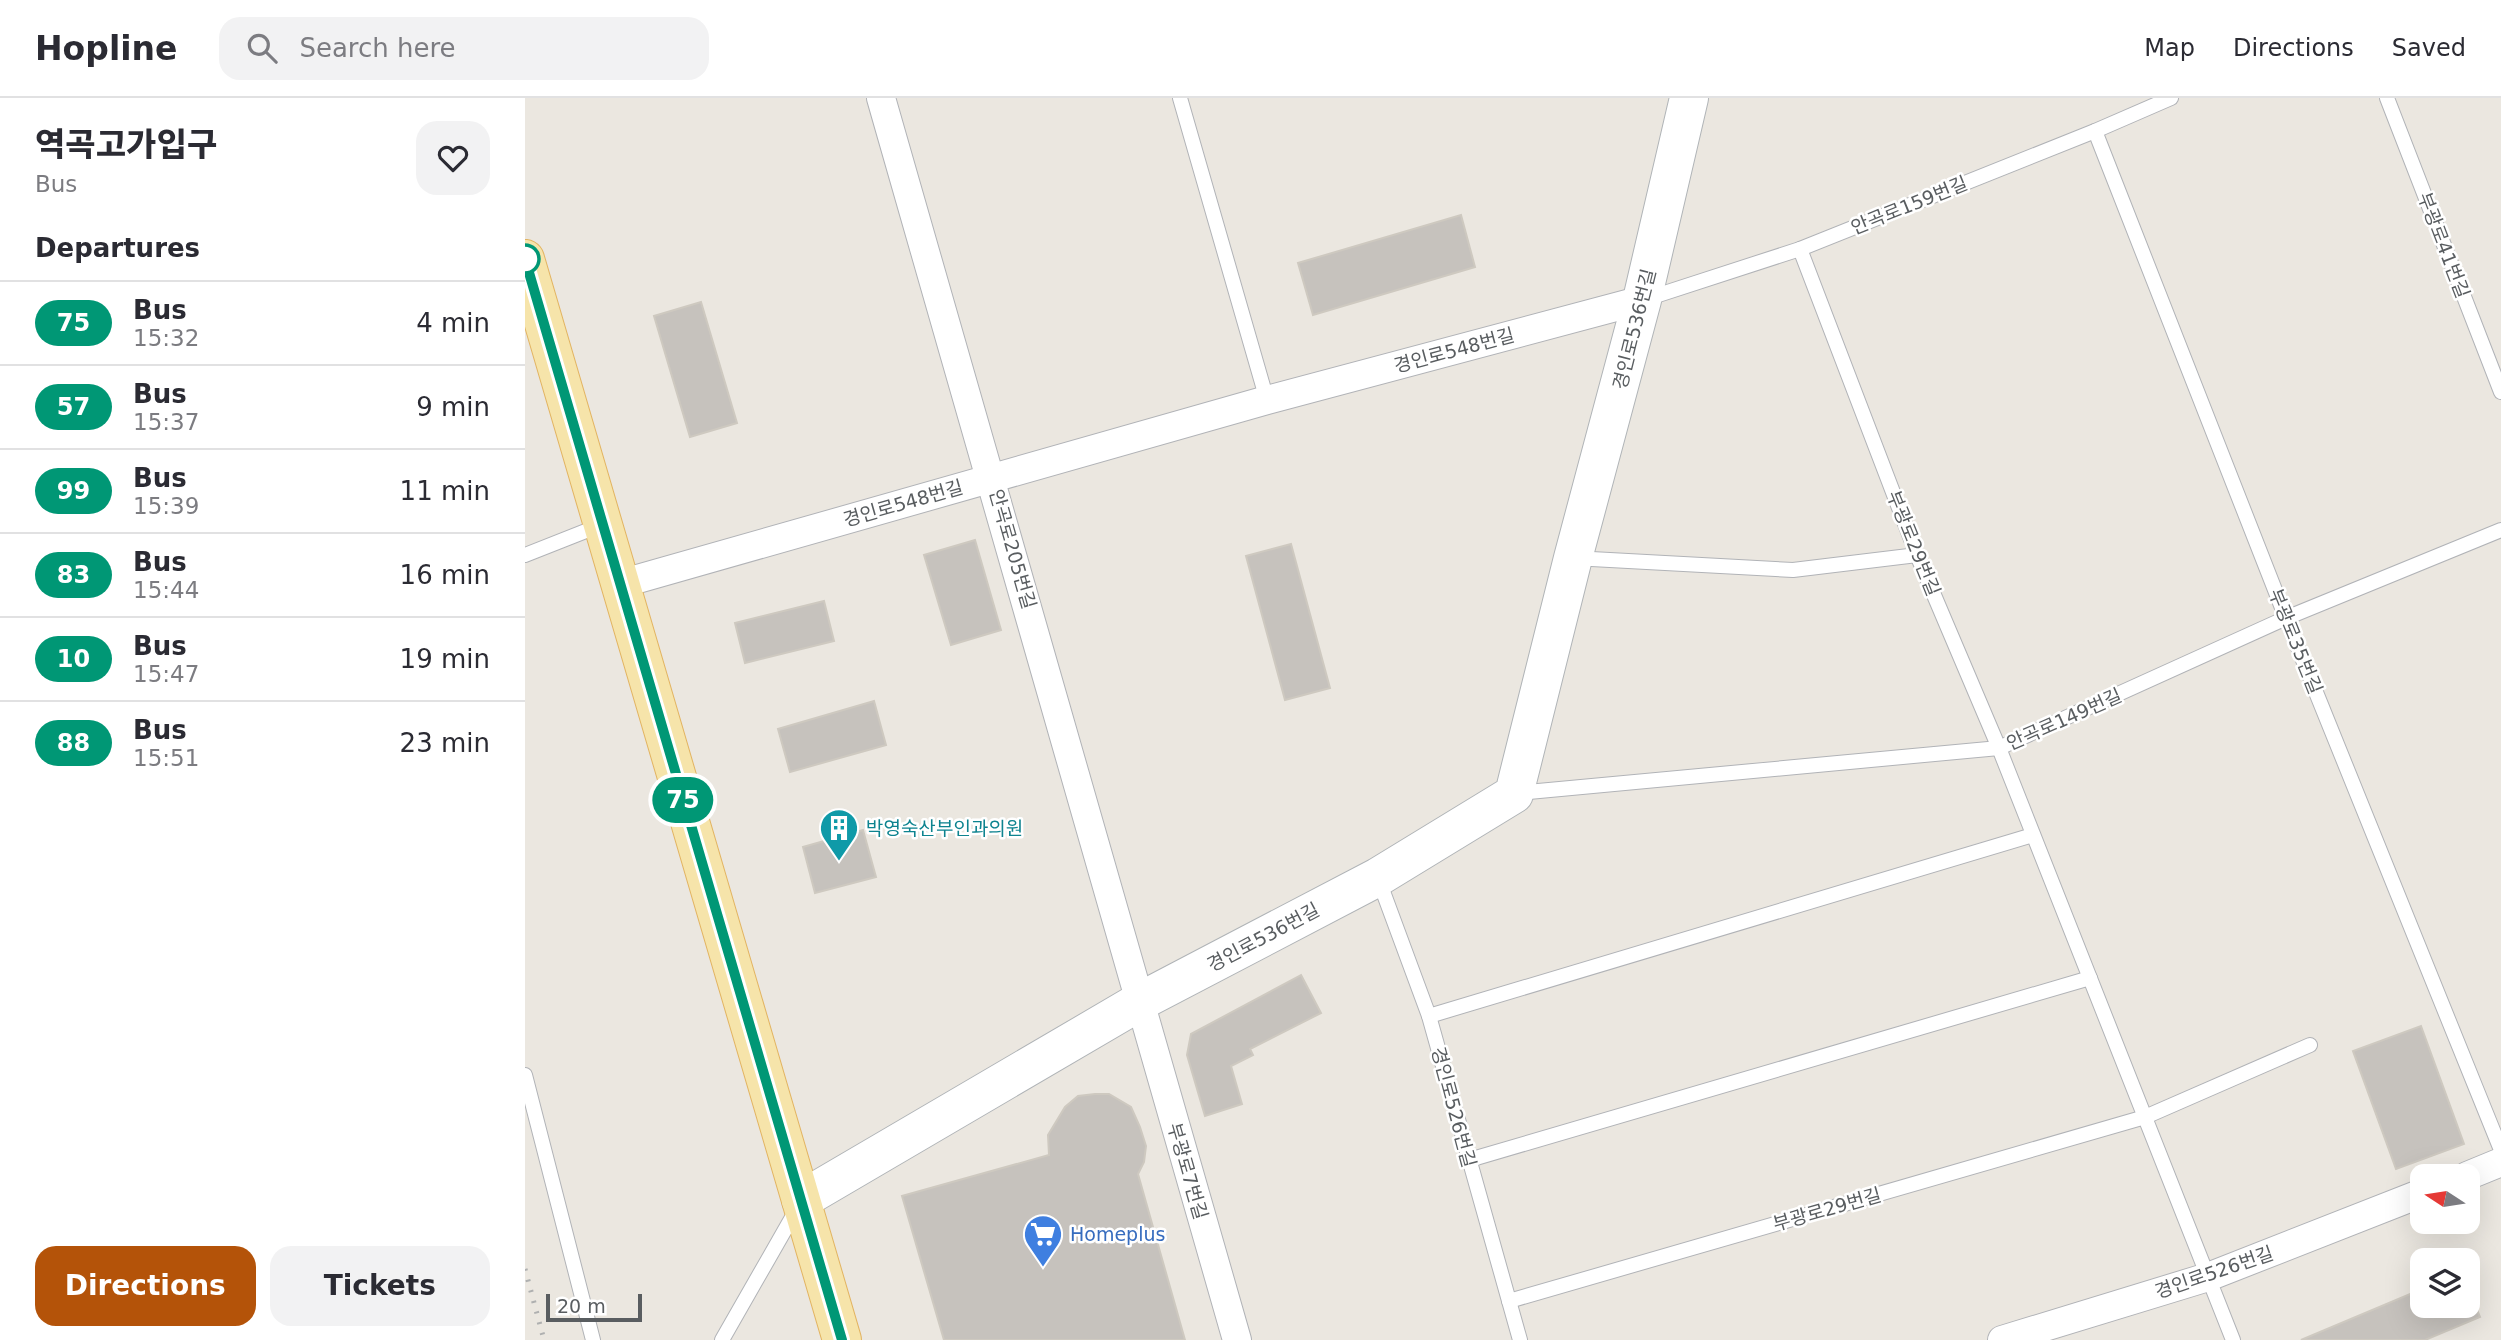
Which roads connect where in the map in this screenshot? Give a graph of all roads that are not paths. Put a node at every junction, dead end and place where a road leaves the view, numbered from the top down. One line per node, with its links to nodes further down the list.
1 (881, 98): 12 (street, 안곡로205번길)
2 (1180, 98): 11 (lane)
3 (1689, 98): 9 (street, 경인로536번길)
4 (2171, 98): 6 (lane, 안곡로159번길)
5 (2387, 98): 10 (lane, 부광로41번길)
6 (2095, 131): 7 (lane, 안곡로159번길); 19 (lane, 부광로35번길)
7 (1800, 248): 9 (lane, 안곡로159번길); 16 (lane, 부광로29번길)
8 (525, 259): 13 (main road)
9 (1642, 300): 11 (street, 경인로548번길); 17 (street, 경인로536번길)
10 (2501, 392)
11 (1267, 400): 12 (street, 경인로548번길)
12 (992, 477): 18 (street, 경인로548번길); 25 (street, 안곡로205번길)
13 (602, 524): 15 (lane); 18 (main road)
14 (2501, 530): 19 (lane, 안곡로149번길)
15 (525, 555)
16 (1917, 555): 17 (lane); 20 (lane, 부광로29번길)
17 (1573, 558): 21 (street, 경인로536번길)
18 (620, 584): 35 (main road)
19 (2286, 618): 20 (lane, 안곡로149번길); 30 (lane, 부광로35번길)
20 (1999, 748): 21 (lane, 안곡로149번길); 22 (lane, 부광로29번길)
21 (1514, 794): 23 (street, 경인로536번길)
22 (2033, 835): 24 (lane, 부광로29번길); 26 (lane)
23 (1378, 877): 25 (street, 경인로536번길); 26 (lane, 경인로526번길)
24 (2090, 978): 29 (lane, 부광로29번길); 31 (lane)
25 (1139, 1002): 35 (street, 경인로536번길); 41 (street, 부광로7번길)
26 (1429, 1016): 31 (lane, 경인로526번길)
27 (2310, 1045): 29 (lane)
28 (525, 1075): 38 (lane)
29 (2145, 1117): 36 (lane, 부광로29번길); 37 (lane, 부광로29번길)
30 (2501, 1150)
31 (1469, 1160): 37 (lane, 경인로526번길)
32 (2501, 1163): 33 (street)
33 (2480, 1171)
34 (2410, 1199): 36 (street, 경인로526번길)
35 (801, 1200): 39 (lane); 40 (main road)
36 (2209, 1277): 43 (street, 경인로526번길); 44 (lane, 부광로29번길)
37 (1509, 1301): 42 (lane, 경인로526번길)
38 (593, 1340)
39 (722, 1340)
40 (842, 1340)
41 (1237, 1340)
42 (1520, 1340)
43 (2002, 1340)
44 (2233, 1340)

